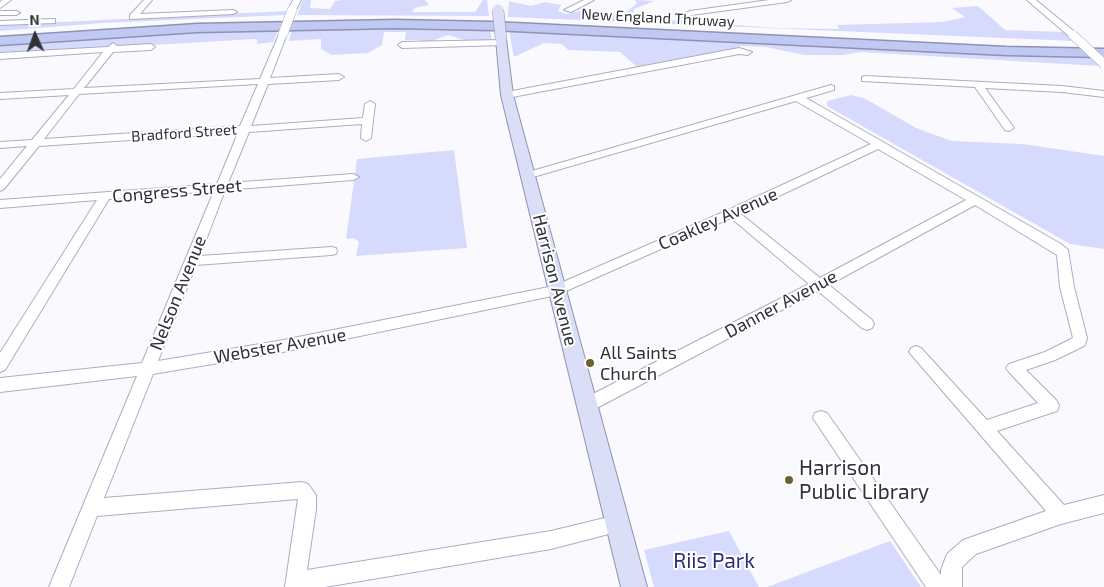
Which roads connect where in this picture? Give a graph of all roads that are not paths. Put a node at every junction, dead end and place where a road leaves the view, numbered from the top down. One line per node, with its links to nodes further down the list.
1 (6, 0): 8 (street)
2 (148, 0): 10 (street)
3 (297, 0): 29 (street, Nelson Avenue, bridge)
4 (590, 0): 9 (street)
5 (787, 0): 13 (street)
6 (1031, 0): 26 (street, bridge)
7 (498, 5): 18 (main road, Harrison Avenue, bridge)
8 (0, 6)
9 (568, 10)
10 (233, 12)
11 (0, 13): 12 (street)
12 (16, 13)
13 (684, 16)
14 (52, 21): 15 (street)
15 (0, 23)
16 (0, 34): 20 (highway, New England Thruway)
17 (0, 41): 24 (highway, New England Thruway)
18 (501, 41): 19 (street); 34 (main road, Harrison Avenue)
19 (402, 45)
20 (1104, 46)
21 (152, 47): 22 (street)
22 (111, 48): 25 (street); 32 (street)
23 (748, 52): 34 (street)
24 (1104, 53)
25 (0, 56)
26 (1104, 64)
27 (340, 77): 29 (street)
28 (865, 79): 30 (street)
29 (265, 80): 32 (street); 40 (street, Nelson Avenue)
30 (978, 84): 33 (street); 39 (street)
31 (831, 88): 36 (street)
32 (76, 92): 35 (street); 42 (street)
33 (1104, 94)
34 (507, 95): 45 (main road, Harrison Avenue)
35 (0, 96)
36 (798, 98): 44 (street); 45 (street)
37 (370, 104): 38 (street)
38 (368, 121): 40 (street, Bradford Street); 41 (street)
39 (1009, 128)
40 (245, 129): 42 (street, Bradford Street); 48 (street, Nelson Avenue)
41 (366, 138)
42 (36, 142): 43 (street, Bradford Street); 47 (street)
43 (0, 145)
44 (878, 145): 50 (street); 52 (street, Coakley Avenue)
45 (529, 175): 56 (main road, Harrison Avenue)
46 (353, 177): 48 (street, Congress Street)
47 (0, 187)
48 (221, 187): 49 (street, Congress Street); 54 (street, Nelson Avenue)
49 (105, 196): 51 (street, Congress Street); 59 (street)
50 (974, 201): 55 (street, Danner Avenue); 64 (street)
51 (0, 204)
52 (732, 213): 55 (street); 56 (street, Coakley Avenue)
53 (331, 251): 54 (street)
54 (191, 261): 60 (street, Nelson Avenue)
55 (818, 284): 57 (street); 62 (street, Danner Avenue)
56 (557, 290): 60 (street, Webster Avenue); 62 (main road, Harrison Avenue)
57 (867, 324)
58 (916, 352): 64 (street)
59 (0, 366)
60 (146, 370): 61 (street, Webster Avenue); 66 (street, Nelson Avenue)
61 (0, 385)
62 (587, 405): 68 (main road, Harrison Avenue)
63 (821, 418): 72 (street)
64 (984, 428): 67 (street)
65 (1104, 504): 67 (street)
66 (90, 508): 69 (street); 70 (street, Nelson Avenue)
67 (1061, 515): 73 (street)
68 (617, 524): 69 (street); 71 (main road, Harrison Avenue)
69 (296, 584)
70 (60, 587)
71 (634, 587)
72 (938, 587)
73 (952, 587)

